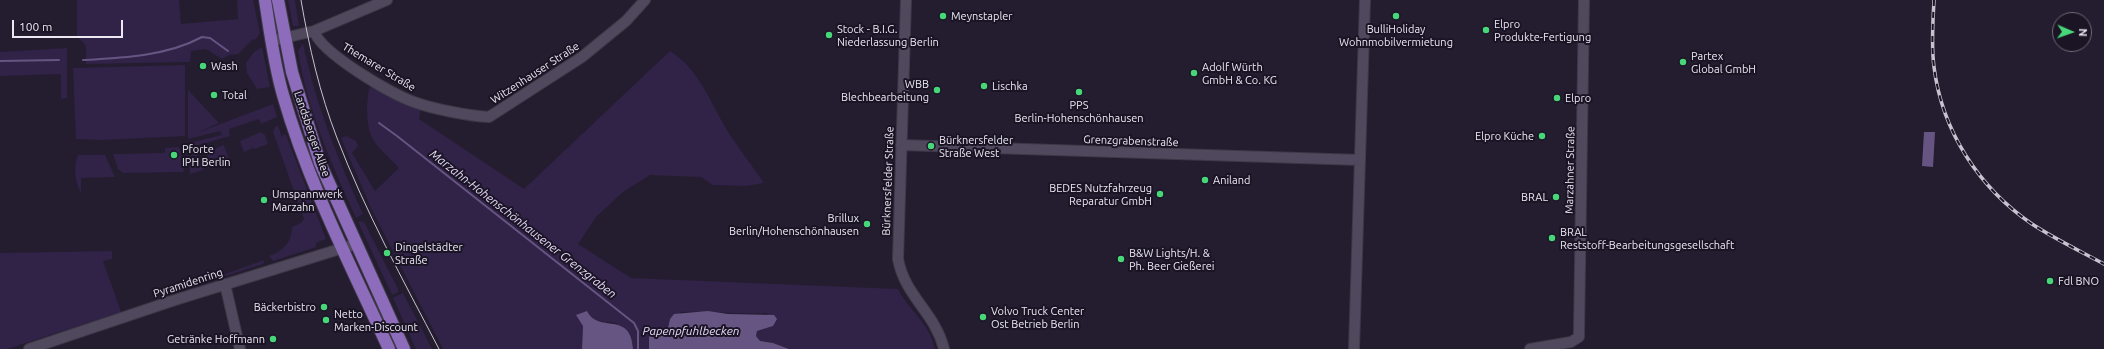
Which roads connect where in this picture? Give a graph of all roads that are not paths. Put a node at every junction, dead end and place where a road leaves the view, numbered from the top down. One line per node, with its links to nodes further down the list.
1 (265, 0): 10 (main road, Landsberger Allee)
2 (278, 0): 9 (main road, Landsberger Allee)
3 (387, 0): 8 (street)
4 (646, 0): 11 (street, Witzenhauser Straße)
5 (906, 0): 12 (street, Bürknersfelder Straße)
6 (1365, 0): 13 (street)
7 (1584, 0): 23 (street, Marzahner Straße)
8 (314, 31): 9 (street); 11 (street, Themarer Straße)
9 (284, 38): 10 (street); 14 (main road, Landsberger Allee)
10 (271, 41): 15 (main road, Landsberger Allee)
11 (419, 103)
12 (902, 145): 13 (street, Grenzgrabenstraße); 21 (street, Bürknersfelder Straße)
13 (1360, 160): 22 (street)
14 (356, 244): 15 (street, Pyramidenring); 20 (main road, Landsberger Allee)
15 (343, 249): 16 (street, Pyramidenring); 19 (main road, Landsberger Allee)
16 (225, 284): 17 (street, Pyramidenring); 18 (street)
17 (29, 349)
18 (240, 349)
19 (389, 349)
20 (404, 349)
21 (944, 349)
22 (1354, 349)
23 (1530, 349)

